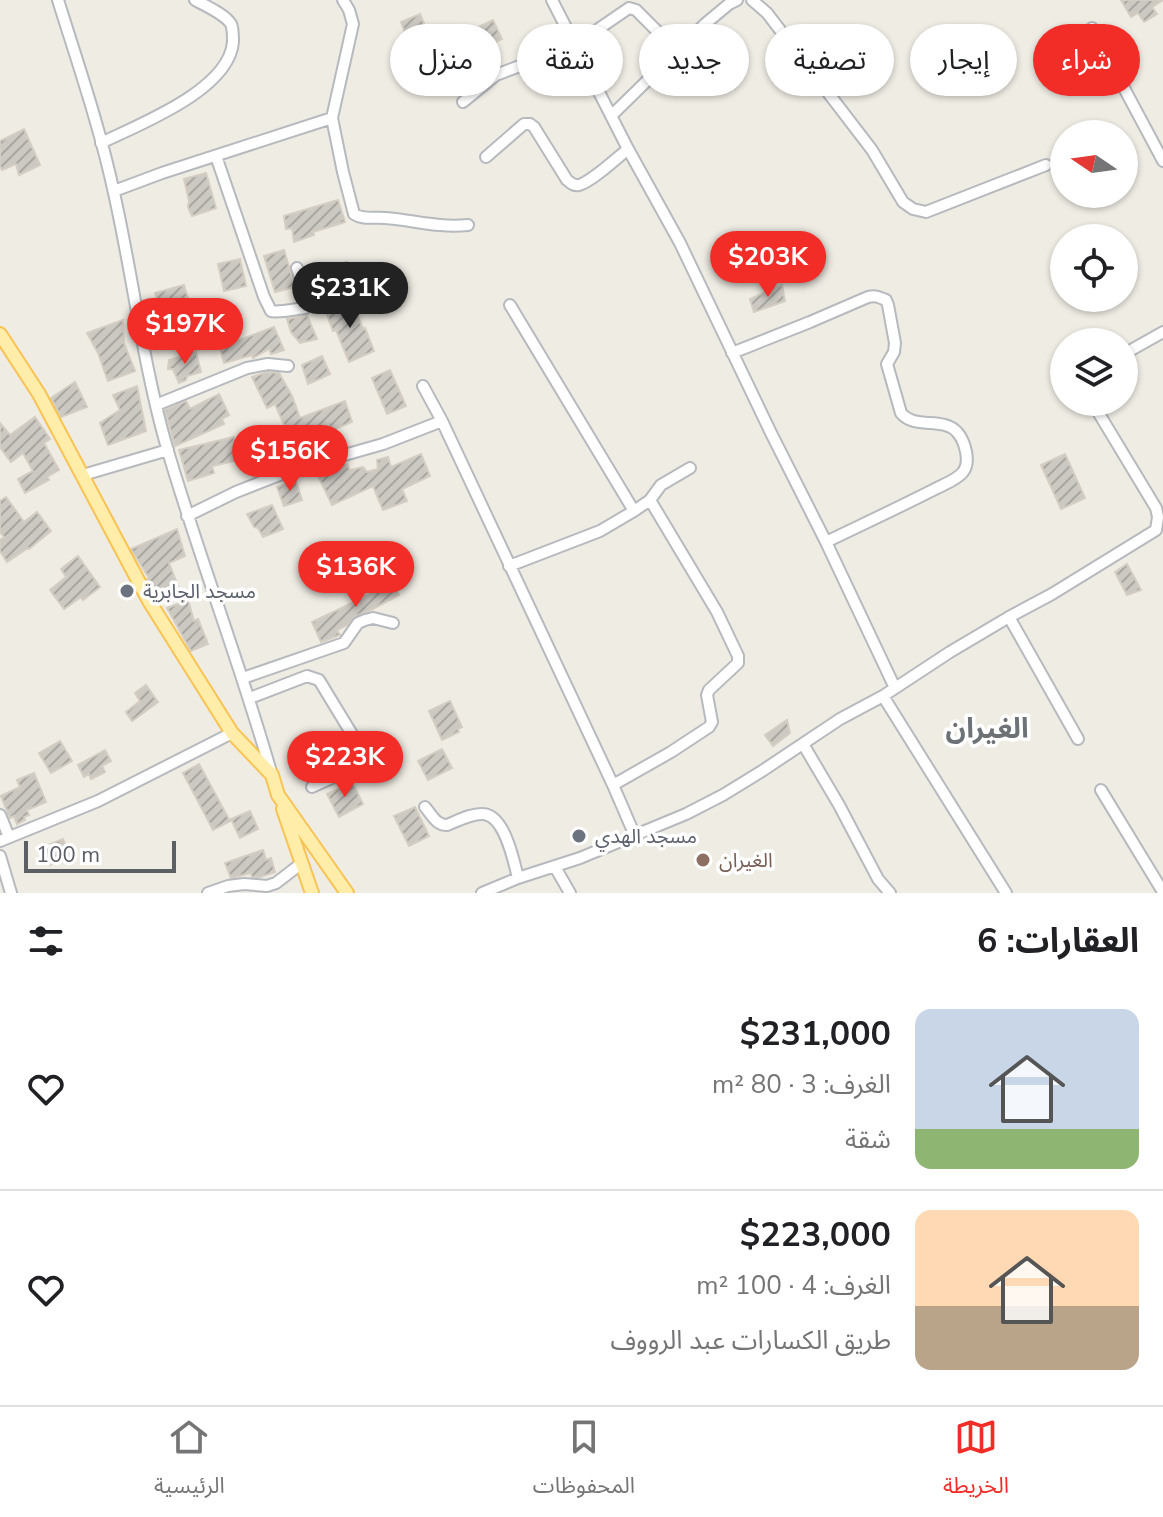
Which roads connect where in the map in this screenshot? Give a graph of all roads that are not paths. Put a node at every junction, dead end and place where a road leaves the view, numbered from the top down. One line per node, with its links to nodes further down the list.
1 (58, 0): 17 (street)
2 (195, 0): 17 (street)
3 (343, 0): 15 (street)
4 (552, 0): 7 (street)
5 (737, 0): 14 (street)
6 (752, 0): 22 (street)
7 (564, 24)
8 (607, 24): 9 (street)
9 (650, 24)
10 (517, 67): 13 (street)
11 (601, 96): 14 (street)
12 (1132, 96): 16 (street)
13 (463, 102)
14 (611, 116): 18 (street)
15 (332, 118): 19 (street); 24 (street)
16 (1158, 141): 21 (street)
17 (101, 143): 23 (street)
18 (628, 149): 20 (street); 30 (street)
19 (216, 156): 23 (street); 25 (street)
20 (486, 157)
21 (1163, 161)
22 (1046, 165)
23 (114, 191): 33 (street)
24 (468, 225)
25 (297, 268)
26 (510, 305): 40 (street)
27 (1163, 332): 29 (street)
28 (0, 334): 38 (main road)
29 (1138, 346)
30 (732, 353): 43 (street); 43 (street)
31 (288, 366): 33 (street)
32 (423, 386): 35 (street)
33 (156, 405): 36 (street)
34 (1100, 416): 42 (street)
35 (442, 421): 41 (street); 44 (street)
36 (168, 450): 38 (street); 41 (street)
37 (690, 468): 39 (street)
38 (83, 475): 51 (main road)
39 (650, 500): 40 (street); 55 (street)
40 (634, 511): 44 (street)
41 (187, 516): 47 (street)
42 (1160, 528): 45 (street)
43 (826, 542): 48 (street)
44 (509, 566): 55 (street)
45 (1009, 617): 48 (street); 52 (street)
46 (393, 623): 47 (street)
47 (243, 678): 50 (street)
48 (895, 688): 49 (street)
49 (883, 696): 53 (street); 75 (street)
50 (250, 698): 54 (street); 56 (street)
51 (232, 733): 54 (main road); 62 (street)
52 (1078, 739)
53 (803, 744): 61 (street); 74 (street)
54 (272, 775): 58 (main road)
55 (613, 785): 61 (street)
56 (312, 787)
57 (1101, 790): 68 (street)
58 (278, 795): 64 (main road); 72 (main road)
59 (425, 807): 66 (street)
60 (0, 815): 62 (street)
61 (635, 836): 65 (street)
62 (5, 839)
63 (0, 856): 69 (street)
64 (302, 863): 70 (street); 71 (main road)
65 (555, 867): 66 (street); 73 (street)
66 (518, 878): 67 (street)
67 (488, 892)
68 (1163, 892)
69 (11, 893)
70 (208, 893)
71 (312, 893)
72 (347, 893)
73 (570, 893)
74 (890, 893)
75 (1006, 893)

